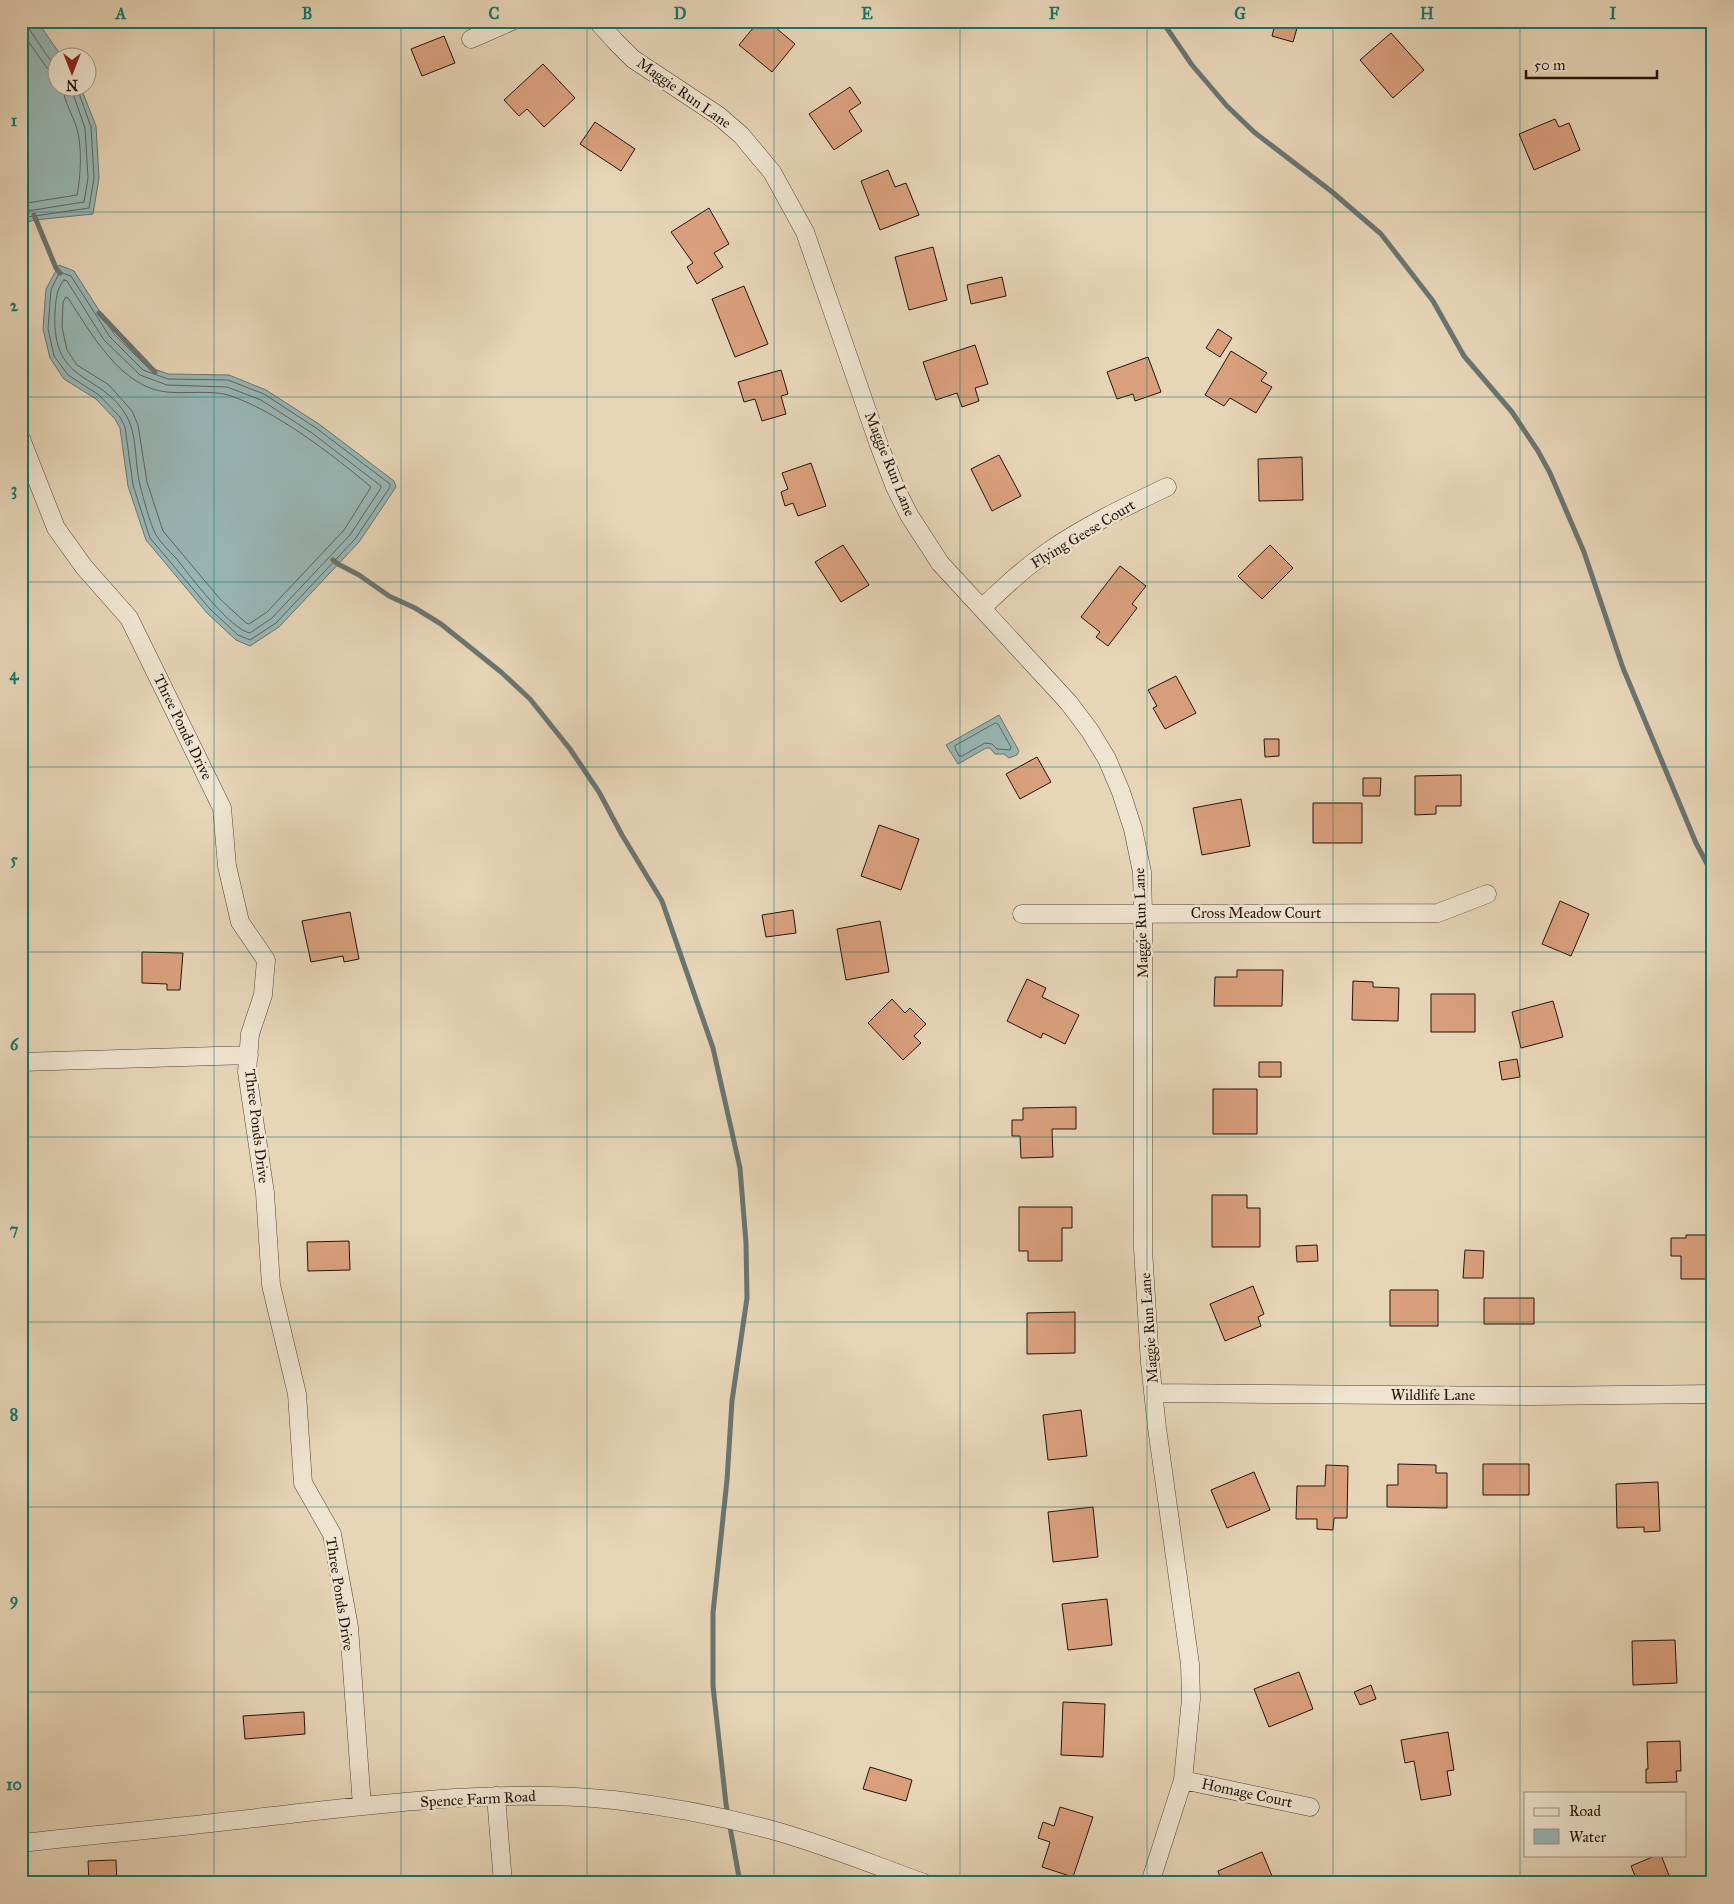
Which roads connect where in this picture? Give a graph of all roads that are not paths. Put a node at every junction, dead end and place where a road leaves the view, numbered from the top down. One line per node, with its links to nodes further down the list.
1 (512, 21): 3 (street)
2 (597, 21): 6 (street, Maggie Run Lane)
3 (471, 39)
4 (21, 439): 10 (street, Three Ponds Drive)
5 (1167, 487): 6 (street, Flying Geese Court)
6 (982, 608): 9 (street, Maggie Run Lane)
7 (1487, 894): 9 (street, Cross Meadow Court)
8 (1022, 914): 9 (street, Cross Meadow Court)
9 (1144, 914): 12 (street, Maggie Run Lane)
10 (249, 1055): 11 (street); 16 (street, Three Ponds Drive)
11 (21, 1062)
12 (1154, 1393): 13 (street, Wildlife Lane); 14 (street, Maggie Run Lane)
13 (1713, 1394)
14 (1184, 1780): 17 (street, Homage Court); 21 (street, Maggie Run Lane)
15 (496, 1796): 16 (street, Spence Farm Road); 19 (street); 20 (street, Spence Farm Road)
16 (362, 1806): 18 (street, Spence Farm Road)
17 (1310, 1807)
18 (21, 1843)
19 (503, 1883)
20 (924, 1883)
21 (1150, 1883)

